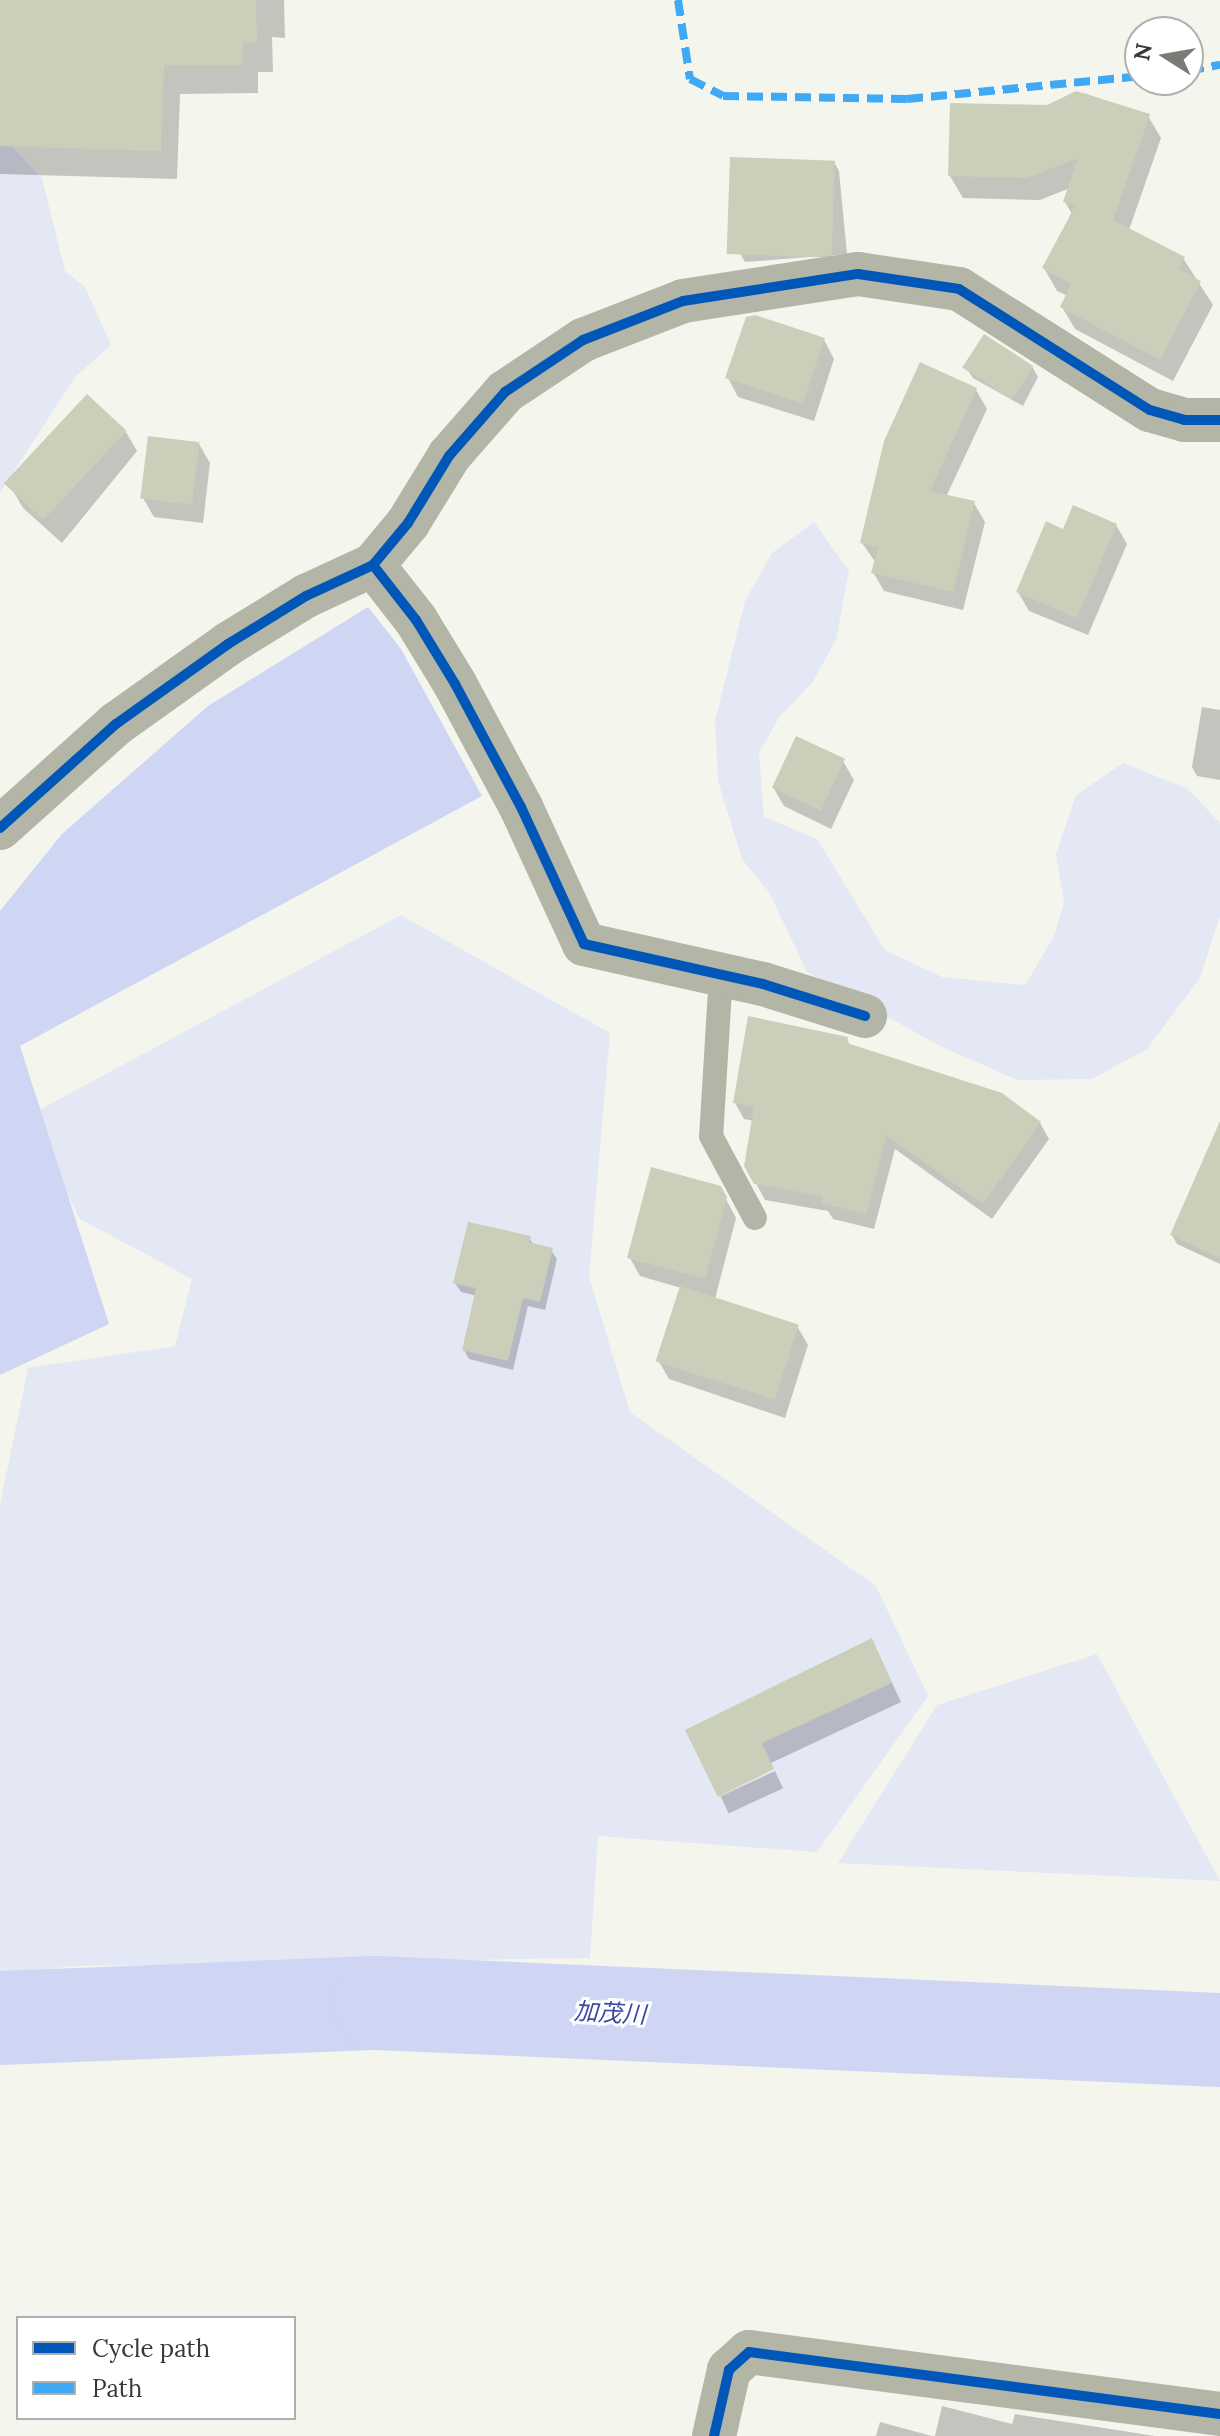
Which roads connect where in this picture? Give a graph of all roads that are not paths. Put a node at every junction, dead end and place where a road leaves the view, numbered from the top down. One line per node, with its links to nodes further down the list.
1 (1220, 420): 2 (street)
2 (373, 565): 3 (street); 4 (street)
3 (0, 828)
4 (721, 974): 5 (street); 6 (lane)
5 (865, 1016)
6 (755, 1218)
7 (1220, 2414): 8 (street)
8 (714, 2436)

